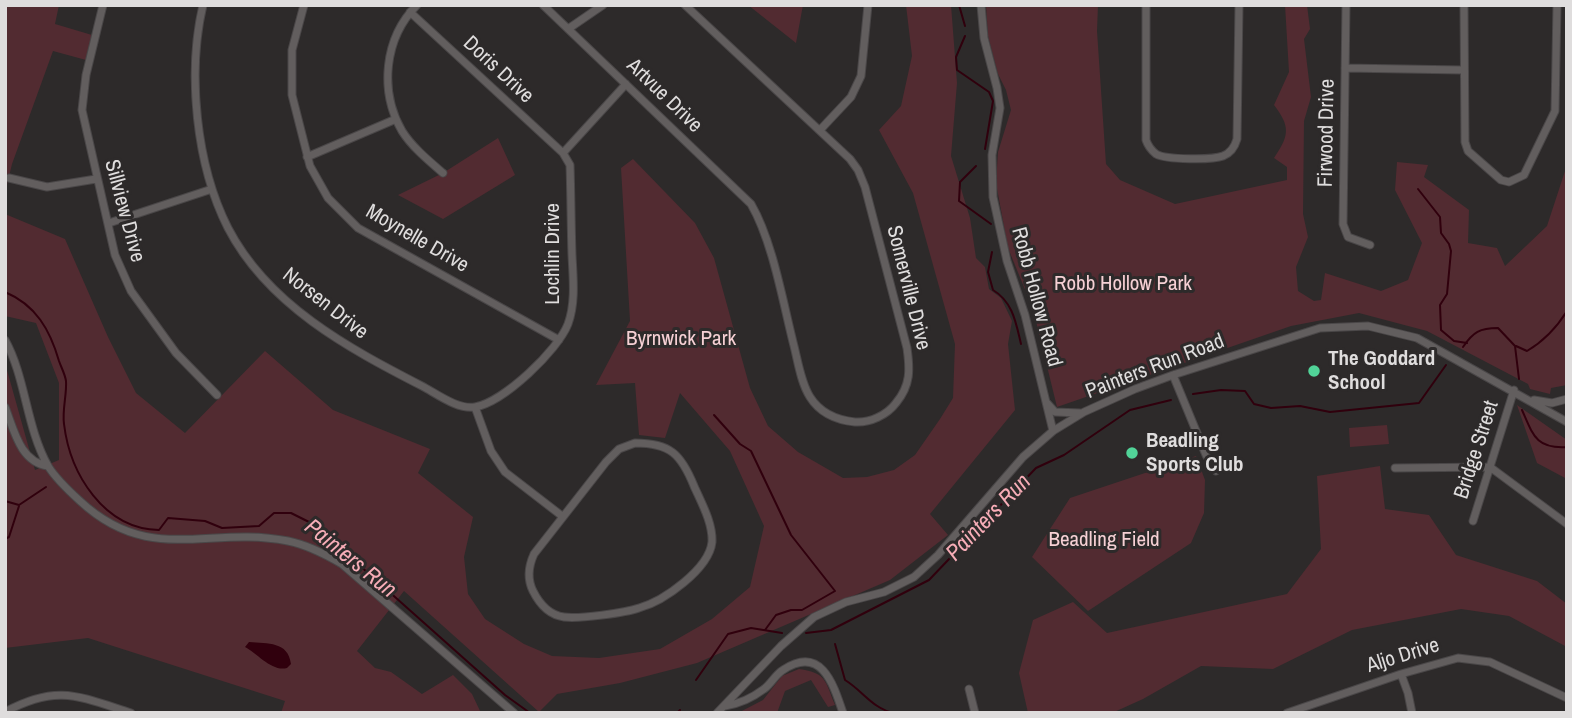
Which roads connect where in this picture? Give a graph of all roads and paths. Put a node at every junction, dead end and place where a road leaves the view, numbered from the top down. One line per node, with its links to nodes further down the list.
1 (103, 5): 26 (street, Sillview Drive)
2 (203, 5): 27 (street, Norsen Drive)
3 (304, 5): 23 (street, Moynelle Drive)
4 (417, 5): 15 (street)
5 (543, 5): 16 (street, Artvue Drive)
6 (603, 5): 16 (street)
7 (685, 5): 21 (street, Somerville Drive)
8 (867, 5): 21 (street)
9 (981, 5): 36 (street, Robb Hollow Road)
10 (1146, 5): 11 (street)
11 (1239, 5)
12 (1346, 5): 17 (street, Firwood Drive)
13 (1464, 5): 18 (street)
14 (1557, 5): 18 (street)
15 (410, 12): 20 (street); 22 (street, Doris Drive)
16 (568, 29): 19 (street, Artvue Drive)
17 (1345, 68): 18 (street); 30 (street, Firwood Drive)
18 (1462, 70)
19 (626, 84): 22 (street); 28 (street, Artvue Drive)
20 (396, 119): 23 (street); 24 (street)
21 (820, 130): 28 (street, Somerville Drive)
22 (562, 153): 32 (street, Lochlin Drive)
23 (307, 157): 32 (street, Moynelle Drive)
24 (443, 173)
25 (9, 178): 26 (street)
26 (96, 179): 29 (street, Sillview Drive)
27 (212, 189): 29 (street); 40 (street, Norsen Drive)
28 (758, 215)
29 (109, 223): 35 (street, Sillview Drive)
30 (1370, 245)
31 (5, 340): 44 (street)
32 (559, 340): 40 (street, Lochlin Drive)
33 (1172, 375): 34 (street, Painters Run Road); 41 (street, Painters Run Road); 47 (street)
34 (1514, 390): 37 (street, Painters Run Road); 45 (street, Bridge Street)
35 (217, 396)
36 (1044, 398): 41 (street); 43 (street, Robb Hollow Road)
37 (1530, 399): 38 (street); 42 (street, Painters Run Road)
38 (1567, 399)
39 (5, 407): 44 (street)
40 (475, 407): 48 (street)
41 (1084, 412): 43 (street, Painters Run Road)
42 (1567, 422)
43 (1053, 431): 54 (street, Painters Run Road)
44 (48, 466): 57 (street)
45 (1490, 467): 46 (street); 49 (street, Bridge Street); 50 (street)
46 (1395, 468)
47 (1216, 471)
48 (562, 516): 48 (street)
49 (1473, 520)
50 (1567, 524)
51 (1401, 674): 53 (street, Aljo Drive); 61 (street, Aljo Drive); 62 (street)
52 (969, 689): 60 (street)
53 (1567, 698)
54 (724, 706): 58 (street, Painters Run Road); 59 (street)
55 (5, 712): 56 (street)
56 (131, 713)
57 (514, 713)
58 (718, 713)
59 (843, 713)
60 (975, 713)
61 (1287, 713)
62 (1412, 713)

